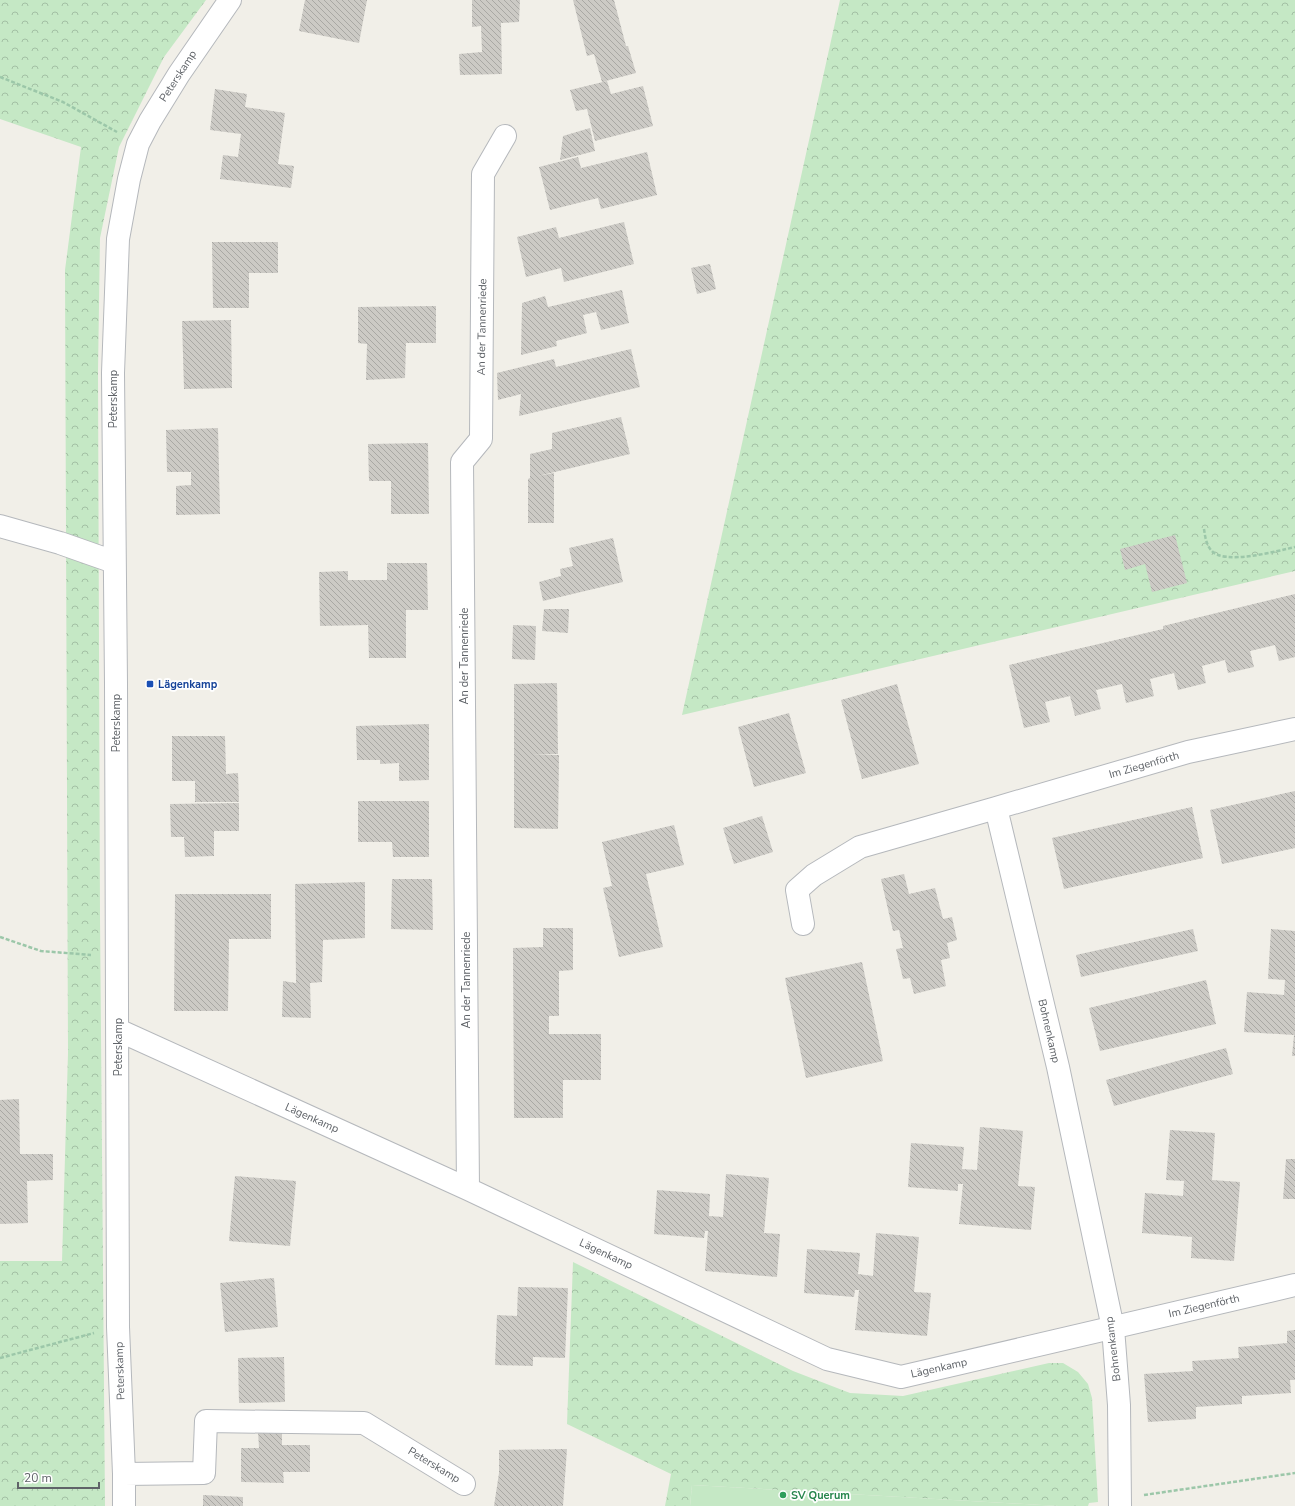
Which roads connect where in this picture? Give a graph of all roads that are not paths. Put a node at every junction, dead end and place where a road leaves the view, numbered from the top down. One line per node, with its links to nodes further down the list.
1 (230, 0): 4 (street, Peterskamp)
2 (505, 136): 9 (street, An der Tannenriede)
3 (0, 526): 4 (street)
4 (114, 562): 8 (street, Peterskamp)
5 (1295, 729): 6 (street, Im Ziegenförth)
6 (996, 808): 7 (street); 11 (street, Bohnenkamp)
7 (803, 924)
8 (118, 1030): 9 (street, Lägenkamp); 12 (street, Peterskamp)
9 (468, 1189): 11 (street, Lägenkamp)
10 (1295, 1285): 11 (street, Im Ziegenförth)
11 (1112, 1328): 14 (street, Bohnenkamp)
12 (124, 1474): 13 (street, Peterskamp); 15 (street, Peterskamp)
13 (464, 1484)
14 (1120, 1502)
15 (124, 1506)

